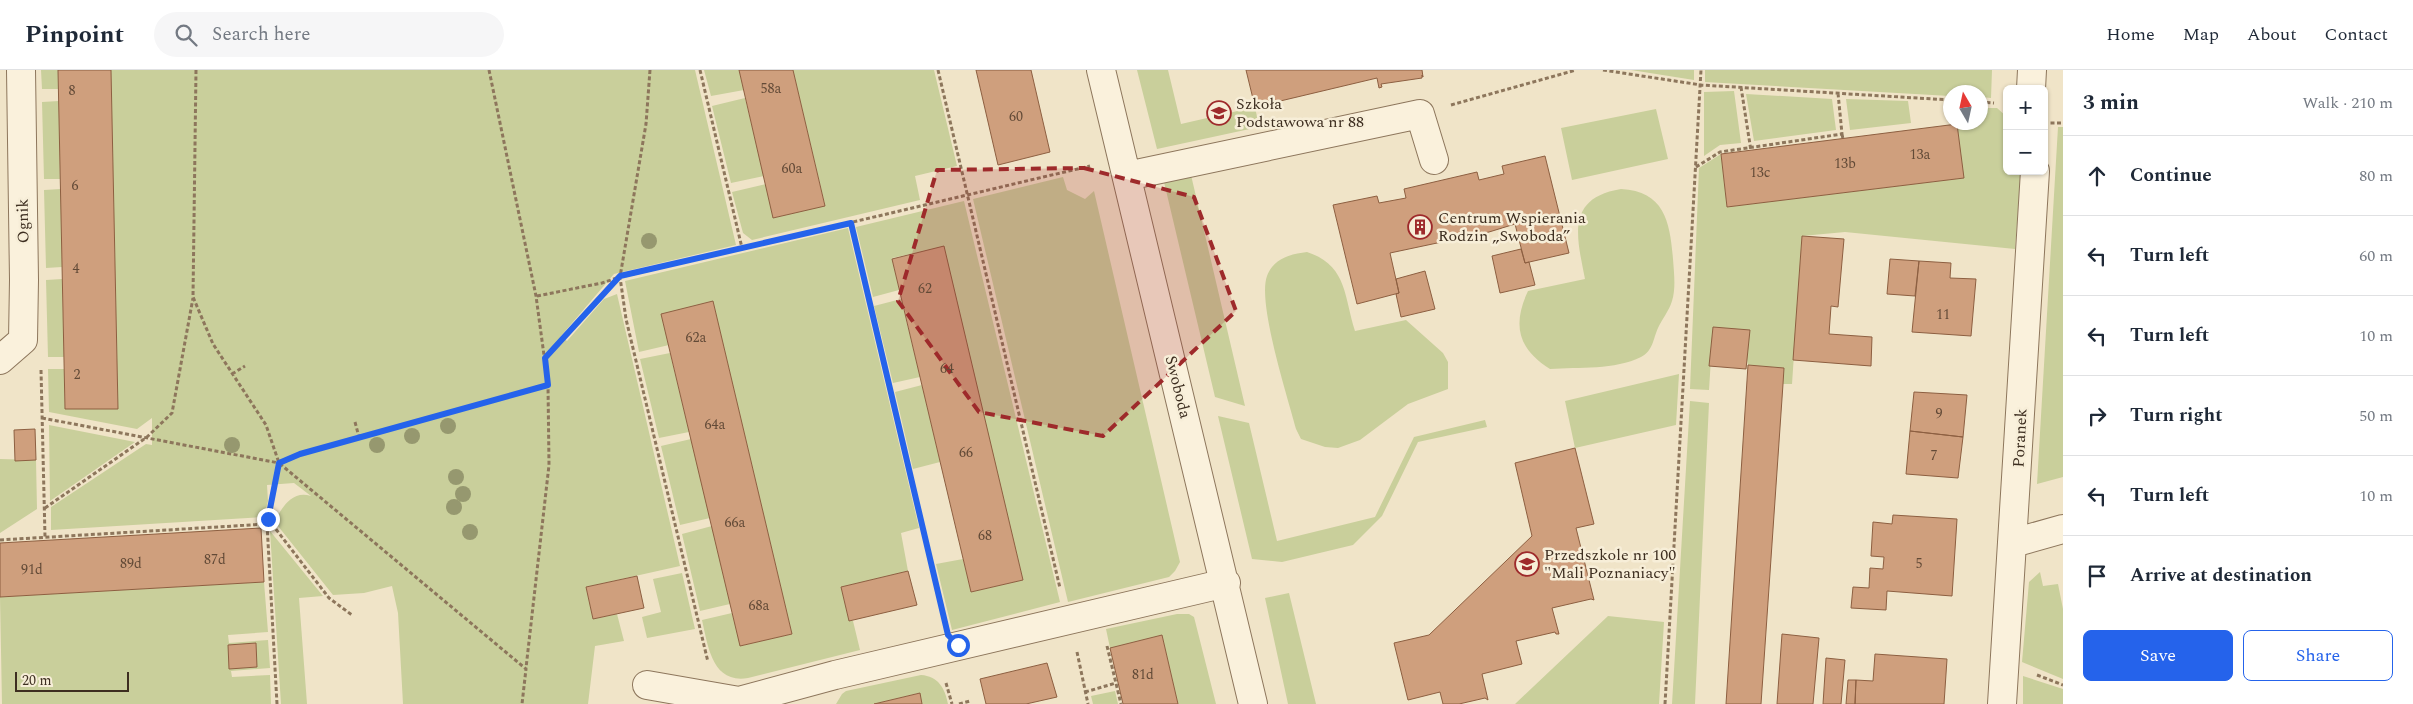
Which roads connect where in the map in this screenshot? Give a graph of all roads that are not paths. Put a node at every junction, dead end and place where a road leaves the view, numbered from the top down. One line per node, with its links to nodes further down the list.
1 (21, 70): 8 (street, Ognik)
2 (1102, 70): 7 (street, Swoboda)
3 (2032, 70): 4 (street)
4 (2031, 85)
5 (1434, 160): 7 (street)
6 (2035, 175): 10 (street, Poranek)
7 (1127, 176): 11 (street, Swoboda)
8 (0, 360)
9 (2063, 529): 10 (street)
10 (2014, 542): 14 (street, Poranek)
11 (1226, 583): 12 (street); 13 (street, Swoboda)
12 (647, 685)
13 (1253, 704)
14 (2002, 704)

